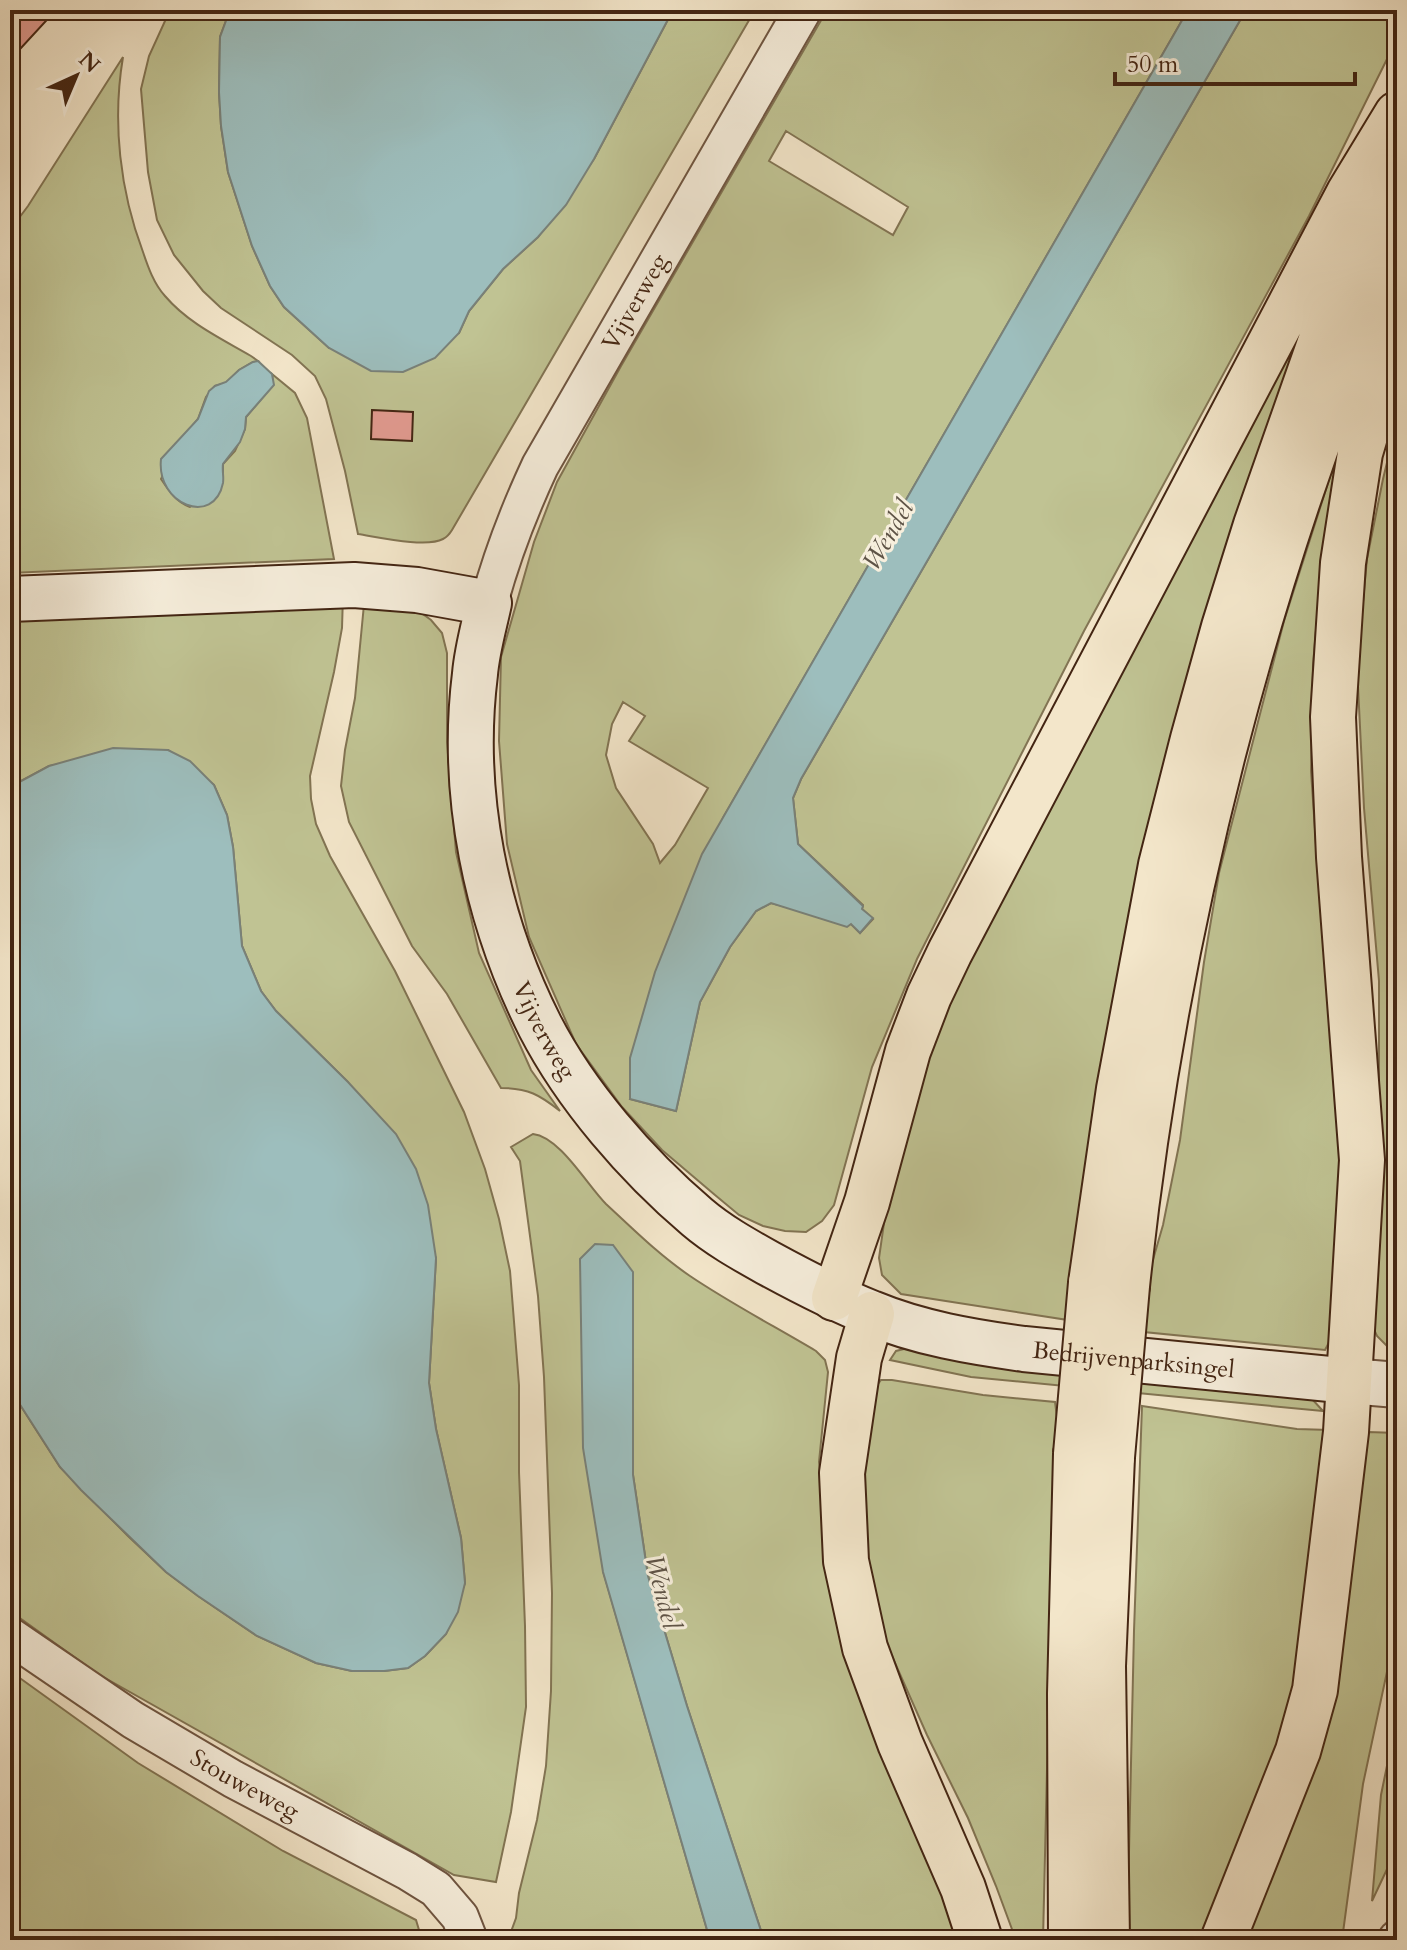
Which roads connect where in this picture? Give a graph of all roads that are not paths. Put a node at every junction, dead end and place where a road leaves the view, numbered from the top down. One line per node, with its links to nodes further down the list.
1 (803, 10): 7 (street, Vijverweg)
2 (1397, 114): 9 (highway)
3 (1397, 157): 8 (highway)
4 (1397, 238): 8 (highway)
5 (1397, 328): 10 (highway)
6 (10, 599): 7 (main road)
7 (489, 603): 9 (main road, Vijverweg)
8 (1109, 1284): 12 (highway, bridge)
9 (853, 1306): 10 (main road, Bedrijvenparksingel); 15 (highway)
10 (1350, 1381): 11 (main road, Bedrijvenparksingel); 18 (highway)
11 (1397, 1385)
12 (1094, 1456): 16 (highway); 17 (highway)
13 (10, 1636): 14 (street, Stouweweg)
14 (469, 1940)
15 (980, 1940)
16 (1071, 1940)
17 (1107, 1940)
18 (1223, 1940)

